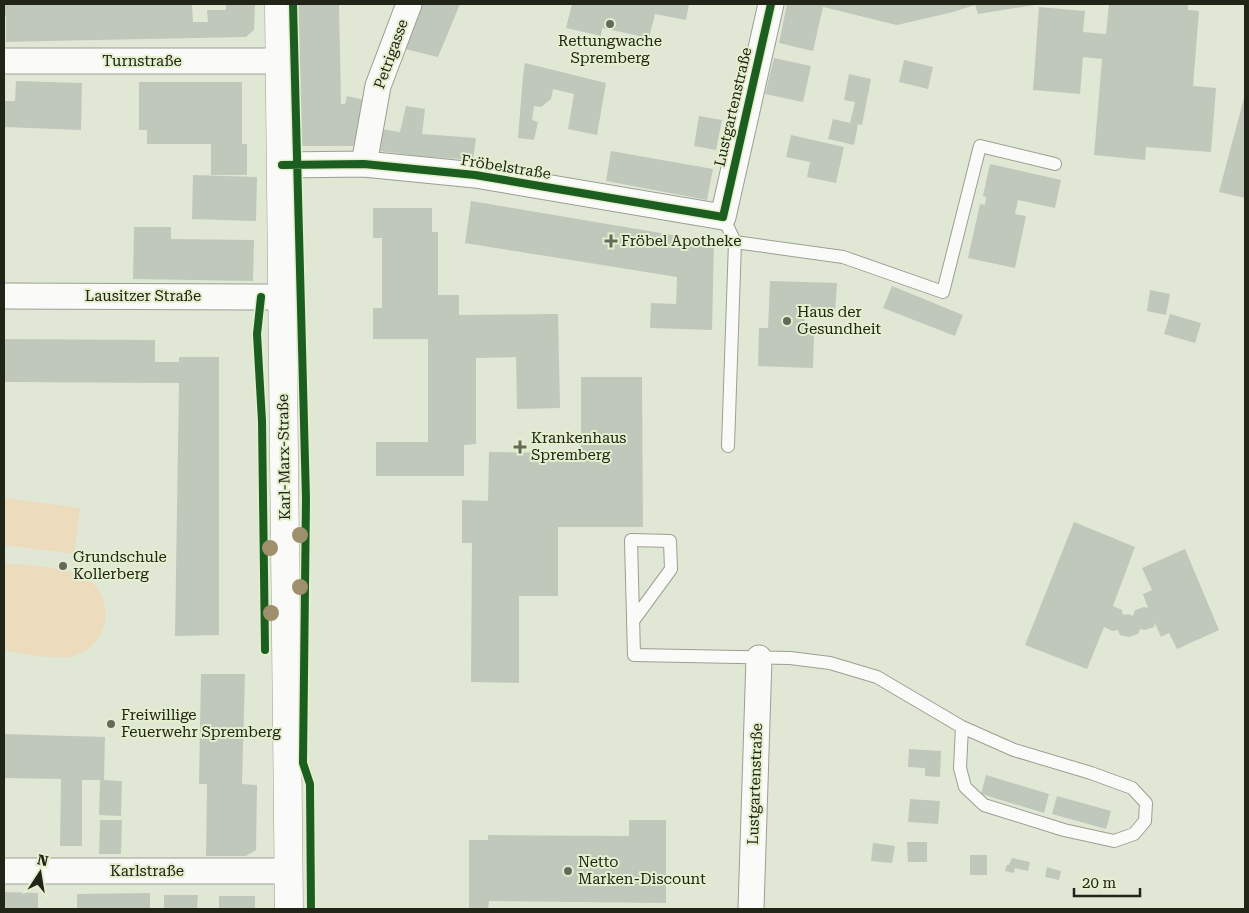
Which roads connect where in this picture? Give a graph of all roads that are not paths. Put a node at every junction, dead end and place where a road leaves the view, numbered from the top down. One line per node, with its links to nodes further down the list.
1 (279, 4): 5 (main road, Karl-Marx-Straße)
2 (409, 4): 6 (street, Petrigasse)
3 (770, 4): 9 (street, Lustgartenstraße)
4 (4, 61): 5 (street, Turnstraße)
5 (280, 61): 8 (main road, Karl-Marx-Straße)
6 (364, 164): 8 (street, Fröbelstraße); 9 (street, Fröbelstraße)
7 (1055, 164): 10 (lane)
8 (282, 165): 12 (main road, Karl-Marx-Straße)
9 (723, 216): 10 (lane)
10 (735, 242): 13 (lane)
11 (4, 296): 12 (street, Lausitzer Straße)
12 (282, 297): 18 (main road, Karl-Marx-Straße)
13 (728, 446)
14 (633, 621): 14 (lane); 15 (lane)
15 (759, 658): 16 (lane); 20 (street, Lustgartenstraße)
16 (962, 727): 16 (lane)
17 (4, 871): 18 (street, Karlstraße)
18 (289, 871): 19 (main road, Karl-Marx-Straße)
19 (289, 909)
20 (751, 909)

